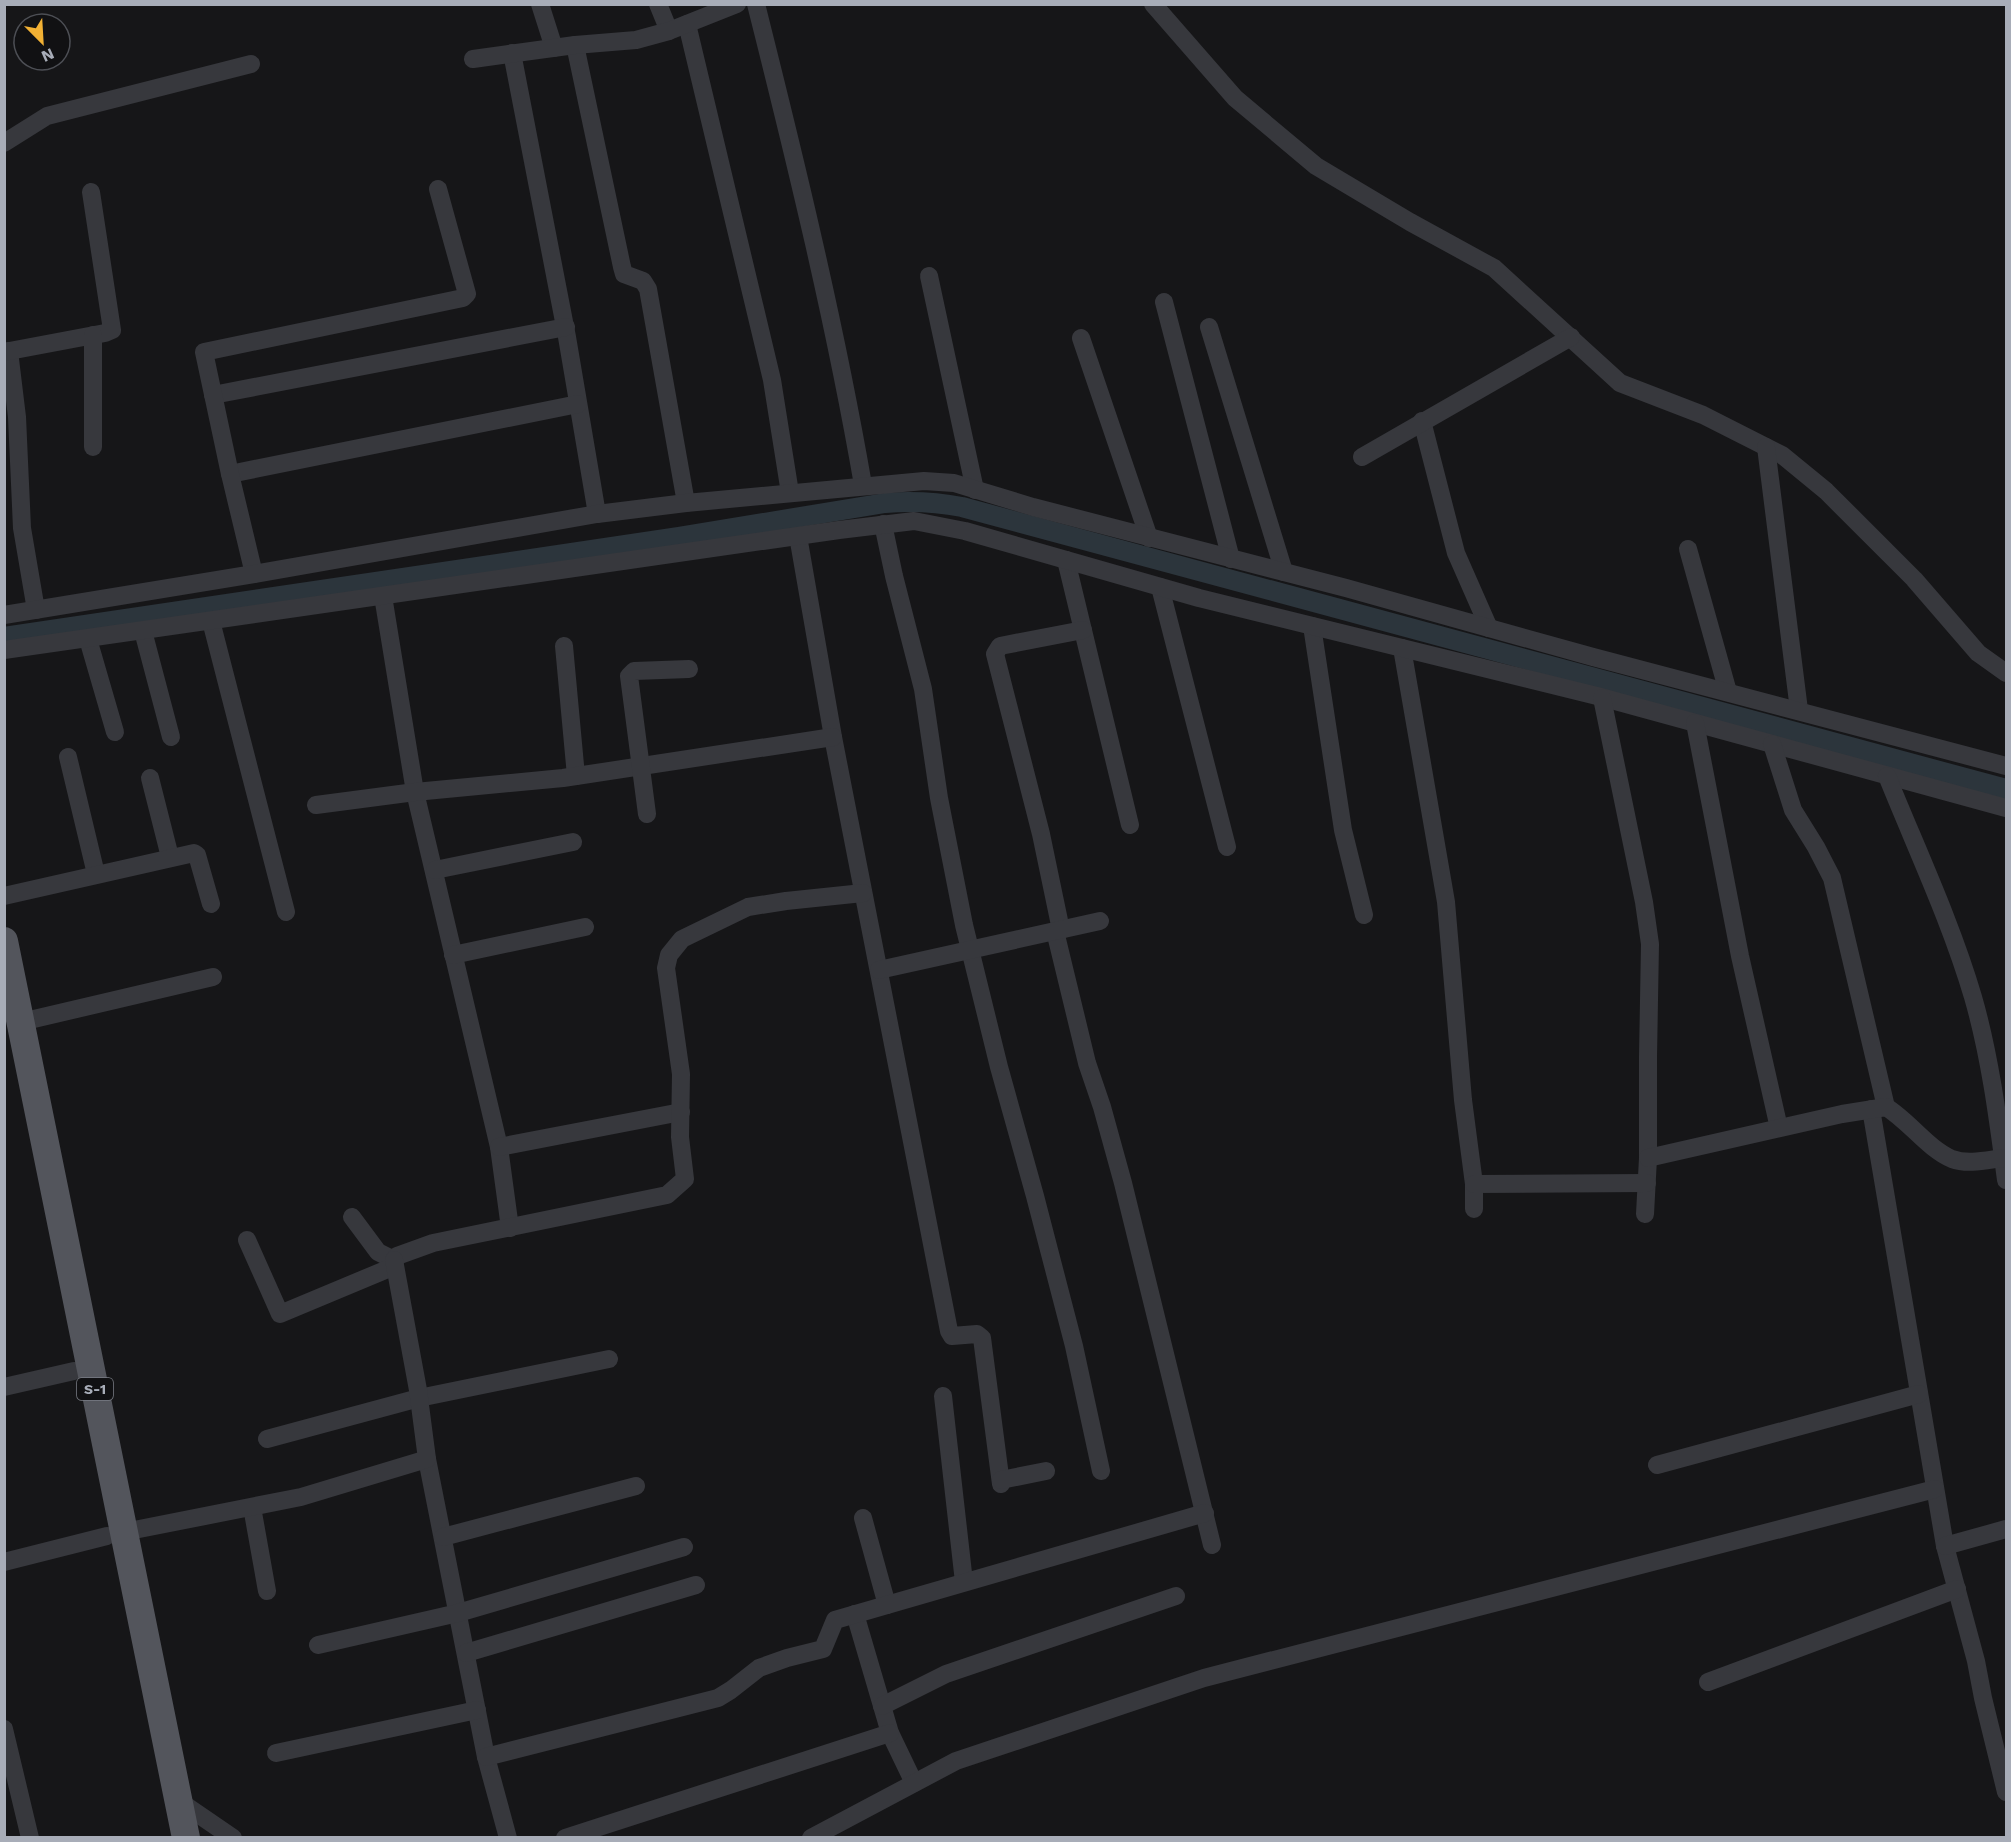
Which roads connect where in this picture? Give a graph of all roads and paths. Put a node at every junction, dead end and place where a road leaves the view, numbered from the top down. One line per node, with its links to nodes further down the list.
1 (540, 4): 9 (street)
2 (658, 4): 7 (street)
3 (737, 4): 6 (street)
4 (756, 4): 31 (street)
5 (1152, 4): 21 (street)
6 (687, 24): 7 (street); 33 (street)
7 (669, 31): 8 (street)
8 (575, 45): 9 (street); 34 (street)
9 (554, 48): 10 (street)
10 (512, 53): 11 (street); 18 (street)
11 (473, 59)
12 (251, 63): 13 (street)
13 (4, 143)
14 (438, 189): 24 (street)
15 (91, 192): 20 (street)
16 (929, 276): 32 (street)
17 (1164, 302): 40 (street)
18 (566, 327): 24 (street); 25 (street)
19 (1209, 327): 42 (street)
20 (93, 335): 23 (street); 27 (street)
21 (1572, 337): 26 (street); 28 (street)
22 (1081, 338): 38 (street)
23 (7, 352): 46 (street)
24 (213, 395): 30 (street)
25 (578, 404): 30 (street); 35 (street)
26 (1422, 421): 29 (street); 50 (street)
27 (93, 447)
28 (1766, 447): 58 (street); 61 (street)
29 (1362, 457)
30 (230, 474): 43 (street)
31 (863, 485): 32 (street); 33 (street)
32 (975, 490): 38 (street)
33 (790, 492): 34 (street)
34 (686, 503): 35 (street)
35 (597, 514): 43 (street)
36 (884, 524): 37 (street); 41 (street); 92 (street)
37 (798, 536): 45 (street); 65 (street)
38 (1149, 538): 40 (street)
39 (1688, 549): 59 (street)
40 (1231, 558): 42 (street)
41 (1066, 560): 44 (street); 51 (street)
42 (1284, 572): 50 (street)
43 (254, 574): 46 (street)
44 (1160, 587): 49 (street); 79 (street)
45 (383, 596): 48 (street); 73 (street)
46 (36, 610): 47 (street)
47 (4, 615)
48 (211, 621): 52 (street); 86 (street)
49 (1312, 626): 55 (street); 87 (street)
50 (1489, 628): 59 (street)
51 (1083, 630): 77 (street); 90 (street)
52 (143, 631): 53 (street); 64 (street)
53 (88, 639): 56 (street); 63 (street)
54 (564, 646): 70 (street)
55 (1402, 648): 60 (street); 105 (street)
56 (4, 650)
57 (689, 669): 68 (street)
58 (2007, 673)
59 (1728, 692): 61 (street)
60 (1602, 698): 62 (street); 101 (street)
61 (1799, 710): 69 (street)
62 (1695, 723): 66 (street); 99 (street)
63 (115, 732)
64 (171, 737)
65 (833, 737): 68 (street); 83 (street)
66 (1772, 744): 71 (street); 97 (street)
67 (68, 757): 82 (street)
68 (640, 766): 70 (street); 76 (street)
69 (2007, 766)
70 (576, 776): 73 (street)
71 (1887, 776): 75 (street); 102 (street)
72 (150, 778): 80 (street)
73 (415, 792): 74 (street); 81 (street)
74 (316, 805)
75 (2007, 808)
76 (647, 814)
77 (1130, 825)
78 (573, 842): 81 (street)
79 (1227, 847)
80 (170, 857): 82 (street); 85 (street)
81 (435, 870): 93 (street)
82 (96, 874): 84 (street)
83 (863, 892): 94 (street); 98 (street)
84 (4, 896)
85 (211, 904)
86 (286, 912)
87 (1364, 915)
88 (1100, 921): 90 (street)
89 (585, 927): 93 (street)
90 (1058, 931): 92 (street); 127 (street)
91 (4, 941): 96 (main road, S-1)
92 (971, 950): 94 (street); 123 (street)
93 (453, 955): 100 (street)
94 (879, 970): 122 (street)
95 (213, 977): 96 (street)
96 (13, 1026): 111 (main road, S-1)
97 (1879, 1108): 99 (street); 102 (street); 116 (street)
98 (681, 1112): 100 (street); 109 (street)
99 (1779, 1128): 101 (street)
100 (499, 1147): 109 (street)
101 (1648, 1158): 104 (street)
102 (2003, 1158): 103 (street)
103 (2007, 1180)
104 (1647, 1183): 105 (street); 107 (street)
105 (1474, 1184): 106 (street)
106 (1474, 1209)
107 (1645, 1214)
108 (352, 1217): 112 (street)
109 (510, 1228): 112 (street)
110 (247, 1240): 112 (street)
111 (57, 1245): 114 (main road, S-1); 130 (main road, S-1)
112 (394, 1263): 118 (street)
113 (609, 1359): 118 (street)
114 (74, 1371): 115 (street); 130 (main road, S-1)
115 (4, 1387)
116 (1919, 1394): 121 (street); 125 (street)
117 (943, 1396): 136 (street)
118 (419, 1398): 119 (street); 120 (street)
119 (267, 1439)
120 (427, 1459): 126 (street); 131 (street)
121 (1657, 1465)
122 (1046, 1471)
123 (1101, 1471)
124 (636, 1486): 131 (street)
125 (1935, 1489): 133 (street); 153 (street)
126 (252, 1507): 130 (street); 139 (street)
127 (1204, 1513): 132 (street); 136 (street)
128 (863, 1518): 141 (street)
129 (2007, 1529): 133 (street)
130 (116, 1534): 135 (street); 155 (main road, S-1); 157 (main road, S-1)
131 (443, 1537): 142 (street)
132 (1212, 1545)
133 (1945, 1546): 138 (street)
134 (684, 1547): 142 (street)
135 (4, 1562)
136 (964, 1582): 141 (street)
137 (696, 1585): 145 (street)
138 (1957, 1589): 146 (street); 154 (street)
139 (267, 1591)
140 (1176, 1596): 147 (street)
141 (887, 1605): 143 (street)
142 (458, 1613): 144 (street); 145 (street)
143 (855, 1614): 147 (street); 152 (street)
144 (318, 1645)
145 (466, 1653): 148 (street)
146 (1708, 1682)
147 (882, 1706): 150 (street)
148 (477, 1710): 151 (street); 152 (street)
149 (4, 1729): 156 (street)
150 (890, 1733): 153 (street); 161 (street)
151 (276, 1753)
152 (486, 1757): 160 (street)
153 (914, 1783): 162 (street)
154 (2007, 1792)
155 (179, 1801): 158 (main road, S-1); 159 (street)
156 (30, 1838)
157 (168, 1838)
158 (186, 1838)
159 (233, 1838)
160 (508, 1838)
161 (565, 1838)
162 (811, 1838)

